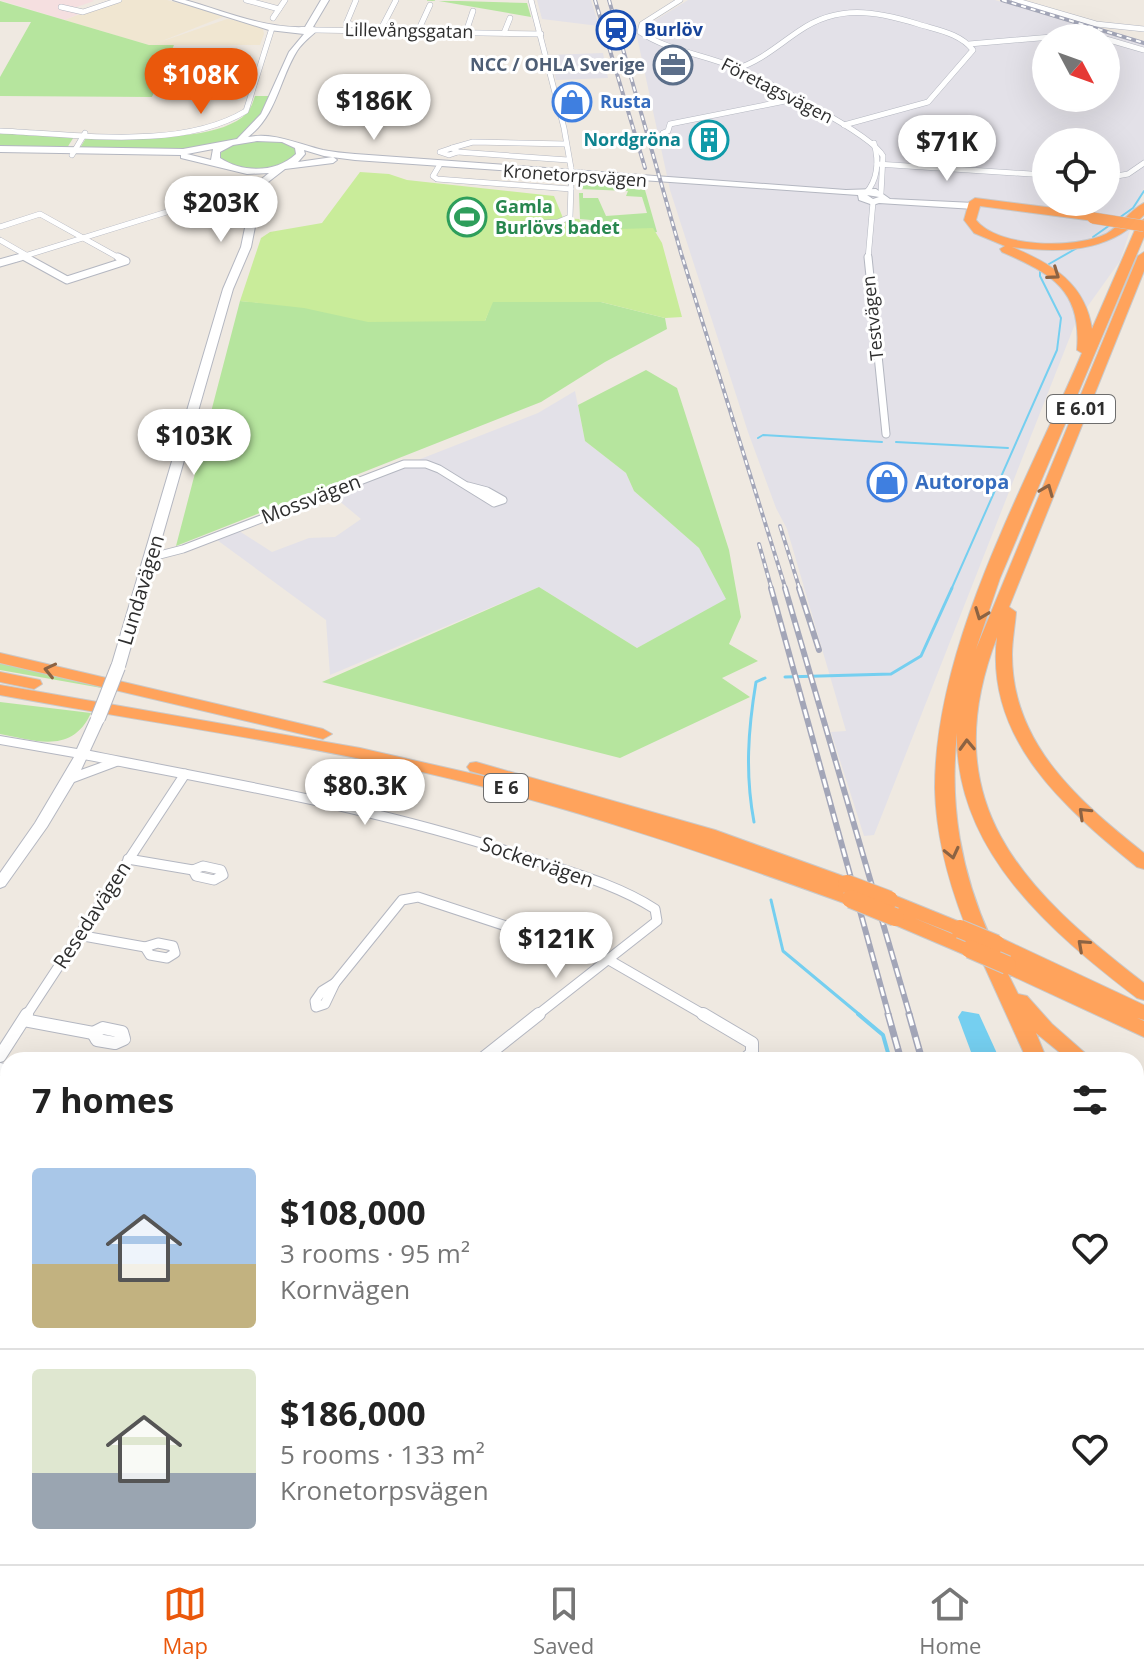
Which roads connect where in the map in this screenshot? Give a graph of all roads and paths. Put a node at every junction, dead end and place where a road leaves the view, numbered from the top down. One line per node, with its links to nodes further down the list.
1 (119, 0): 12 (street)
2 (177, 0): 17 (main road)
3 (246, 0): 13 (street)
4 (285, 0): 13 (street)
5 (325, 0): 20 (main road)
6 (356, 0): 18 (street)
7 (396, 0): 18 (street)
8 (531, 0): 24 (street)
9 (680, 0): 29 (street, Företagsvägen)
10 (1014, 0): 19 (street)
11 (430, 5): 21 (street)
12 (61, 7)
13 (279, 9): 15 (street)
14 (473, 11): 22 (street)
15 (273, 18)
16 (510, 18): 23 (street)
17 (272, 28): 20 (main road); 34 (street)
18 (381, 28): 20 (street, Lillevångsgatan); 21 (street, Lillevångsgatan)
19 (1144, 29)
20 (307, 30): 31 (main road)
21 (418, 31): 22 (street, Lillevångsgatan)
22 (466, 32): 23 (street, Lillevångsgatan)
23 (504, 33): 24 (street, Lillevångsgatan)
24 (541, 34): 39 (street)
25 (1032, 39): 27 (street)
26 (1120, 43): 28 (street)
27 (969, 44): 29 (street); 32 (street)
28 (1144, 50)
29 (736, 69): 30 (street, Företagsvägen)
30 (795, 99): 32 (street, Företagsvägen); 35 (street)
31 (267, 112): 36 (main road); 37 (main road)
32 (844, 125): 38 (street, Företagsvägen)
33 (0, 131): 34 (street)
34 (82, 133): 42 (street)
35 (663, 133)
36 (230, 143): 37 (main road); 42 (main road); 48 (main road)
37 (294, 143): 47 (main road, Kronetorpsvägen); 49 (main road, Lundavägen)
38 (874, 143): 45 (street); 46 (street)
39 (566, 144): 41 (street); 43 (street)
40 (0, 151): 42 (main road)
41 (453, 152): 43 (street); 47 (street)
42 (71, 153): 48 (main road)
43 (568, 160): 52 (street, bridge)
44 (1144, 163): 51 (street)
45 (877, 164): 46 (street); 53 (street)
46 (885, 164): 50 (street); 53 (street)
47 (440, 165): 49 (main road, Kronetorpsvägen); 52 (street); 53 (main road, Kronetorpsvägen)
48 (225, 166): 49 (main road); 54 (main road)
49 (284, 166): 54 (main road, Lundavägen)
50 (1032, 174)
51 (1120, 175)
52 (571, 185): 57 (street)
53 (873, 197): 55 (main road, Kronetorpsvägen); 68 (street, Testvägen)
54 (254, 203): 60 (street); 70 (main road, Lundavägen)
55 (968, 204): 56 (highway); 58 (highway, bridge); 67 (highway, one-way to 67)
56 (1144, 207)
57 (522, 224)
58 (1144, 224): 67 (highway, E 6.01)
59 (0, 227): 60 (street)
60 (81, 236): 62 (street); 62 (street)
61 (0, 240): 62 (street)
62 (24, 255): 64 (street)
63 (1144, 256): 66 (highway, E 6.01)
64 (0, 262)
65 (1144, 268): 66 (highway)
66 (1132, 285): 71 (highway, E 6.01, one-way to 66)
67 (1065, 410): 91 (highway, E 6.01, one-way to 91)
68 (886, 434)
69 (468, 486): 70 (street, Mossvägen)
70 (152, 557): 76 (main road, Lundavägen, bridge)
71 (1018, 563): 86 (highway, one-way to 71); 95 (highway, E 6.01, one-way to 71)
72 (0, 658): 78 (highway, one-way to 72)
73 (0, 677): 78 (highway, E 6)
74 (0, 690): 77 (highway, E 6)
75 (0, 699): 77 (highway)
76 (96, 722): 80 (main road); 81 (main road, Lundavägen)
77 (229, 728): 87 (highway, E 6)
78 (323, 734): 87 (highway, E 6)
79 (0, 740): 80 (main road)
80 (29, 745): 81 (main road)
81 (82, 754): 82 (street, Sockervägen); 84 (main road, Lundavägen)
82 (117, 761): 83 (street, Sockervägen); 84 (main road)
83 (185, 774): 85 (street, Resedavägen); 93 (street, Sockervägen)
84 (66, 781): 89 (main road, Lundavägen)
85 (128, 859): 88 (street); 90 (street, Resedavägen)
86 (1144, 863)
87 (784, 868): 91 (highway, E 6, bridge)
88 (193, 870)
89 (3, 876)
90 (78, 935): 92 (street); 97 (street, Resedavägen)
91 (976, 940): 96 (highway, E 6); 98 (highway, E 6, bridge); 103 (highway); 104 (highway, E 6.01)
92 (145, 947)
93 (609, 960): 94 (street); 101 (street); 102 (street)
94 (335, 983)
95 (1144, 993)
96 (1144, 1013)
97 (24, 1020): 99 (street); 100 (street, Resedavägen)
98 (1144, 1030)
99 (93, 1033)
100 (3, 1052)
101 (491, 1052)
102 (752, 1052)
103 (1033, 1052)
104 (1074, 1052)

